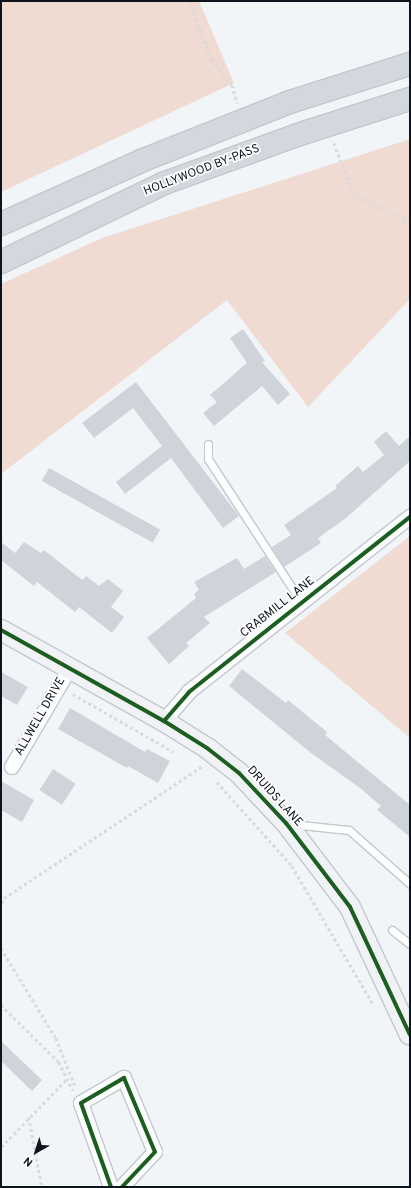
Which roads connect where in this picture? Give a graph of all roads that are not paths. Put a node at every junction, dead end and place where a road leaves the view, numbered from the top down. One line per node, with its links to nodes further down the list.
1 (410, 64): 3 (highway)
2 (410, 99): 4 (highway, HOLLYWOOD BY-PASS)
3 (1, 224)
4 (1, 262)
5 (208, 444): 7 (lane)
6 (410, 517): 7 (street, CRABMILL LANE)
7 (302, 603): 10 (street, CRABMILL LANE)
8 (1, 630): 9 (street, DRUIDS LANE)
9 (70, 668): 10 (street, DRUIDS LANE); 11 (street, ALLWELL DRIVE)
10 (164, 721): 12 (street, DRUIDS LANE)
11 (12, 767)
12 (286, 823): 13 (lane); 16 (street, DRUIDS LANE)
13 (410, 884)
14 (392, 930): 15 (lane)
15 (410, 944)
16 (409, 1031)
17 (111, 1187): 18 (street)
18 (122, 1187)

